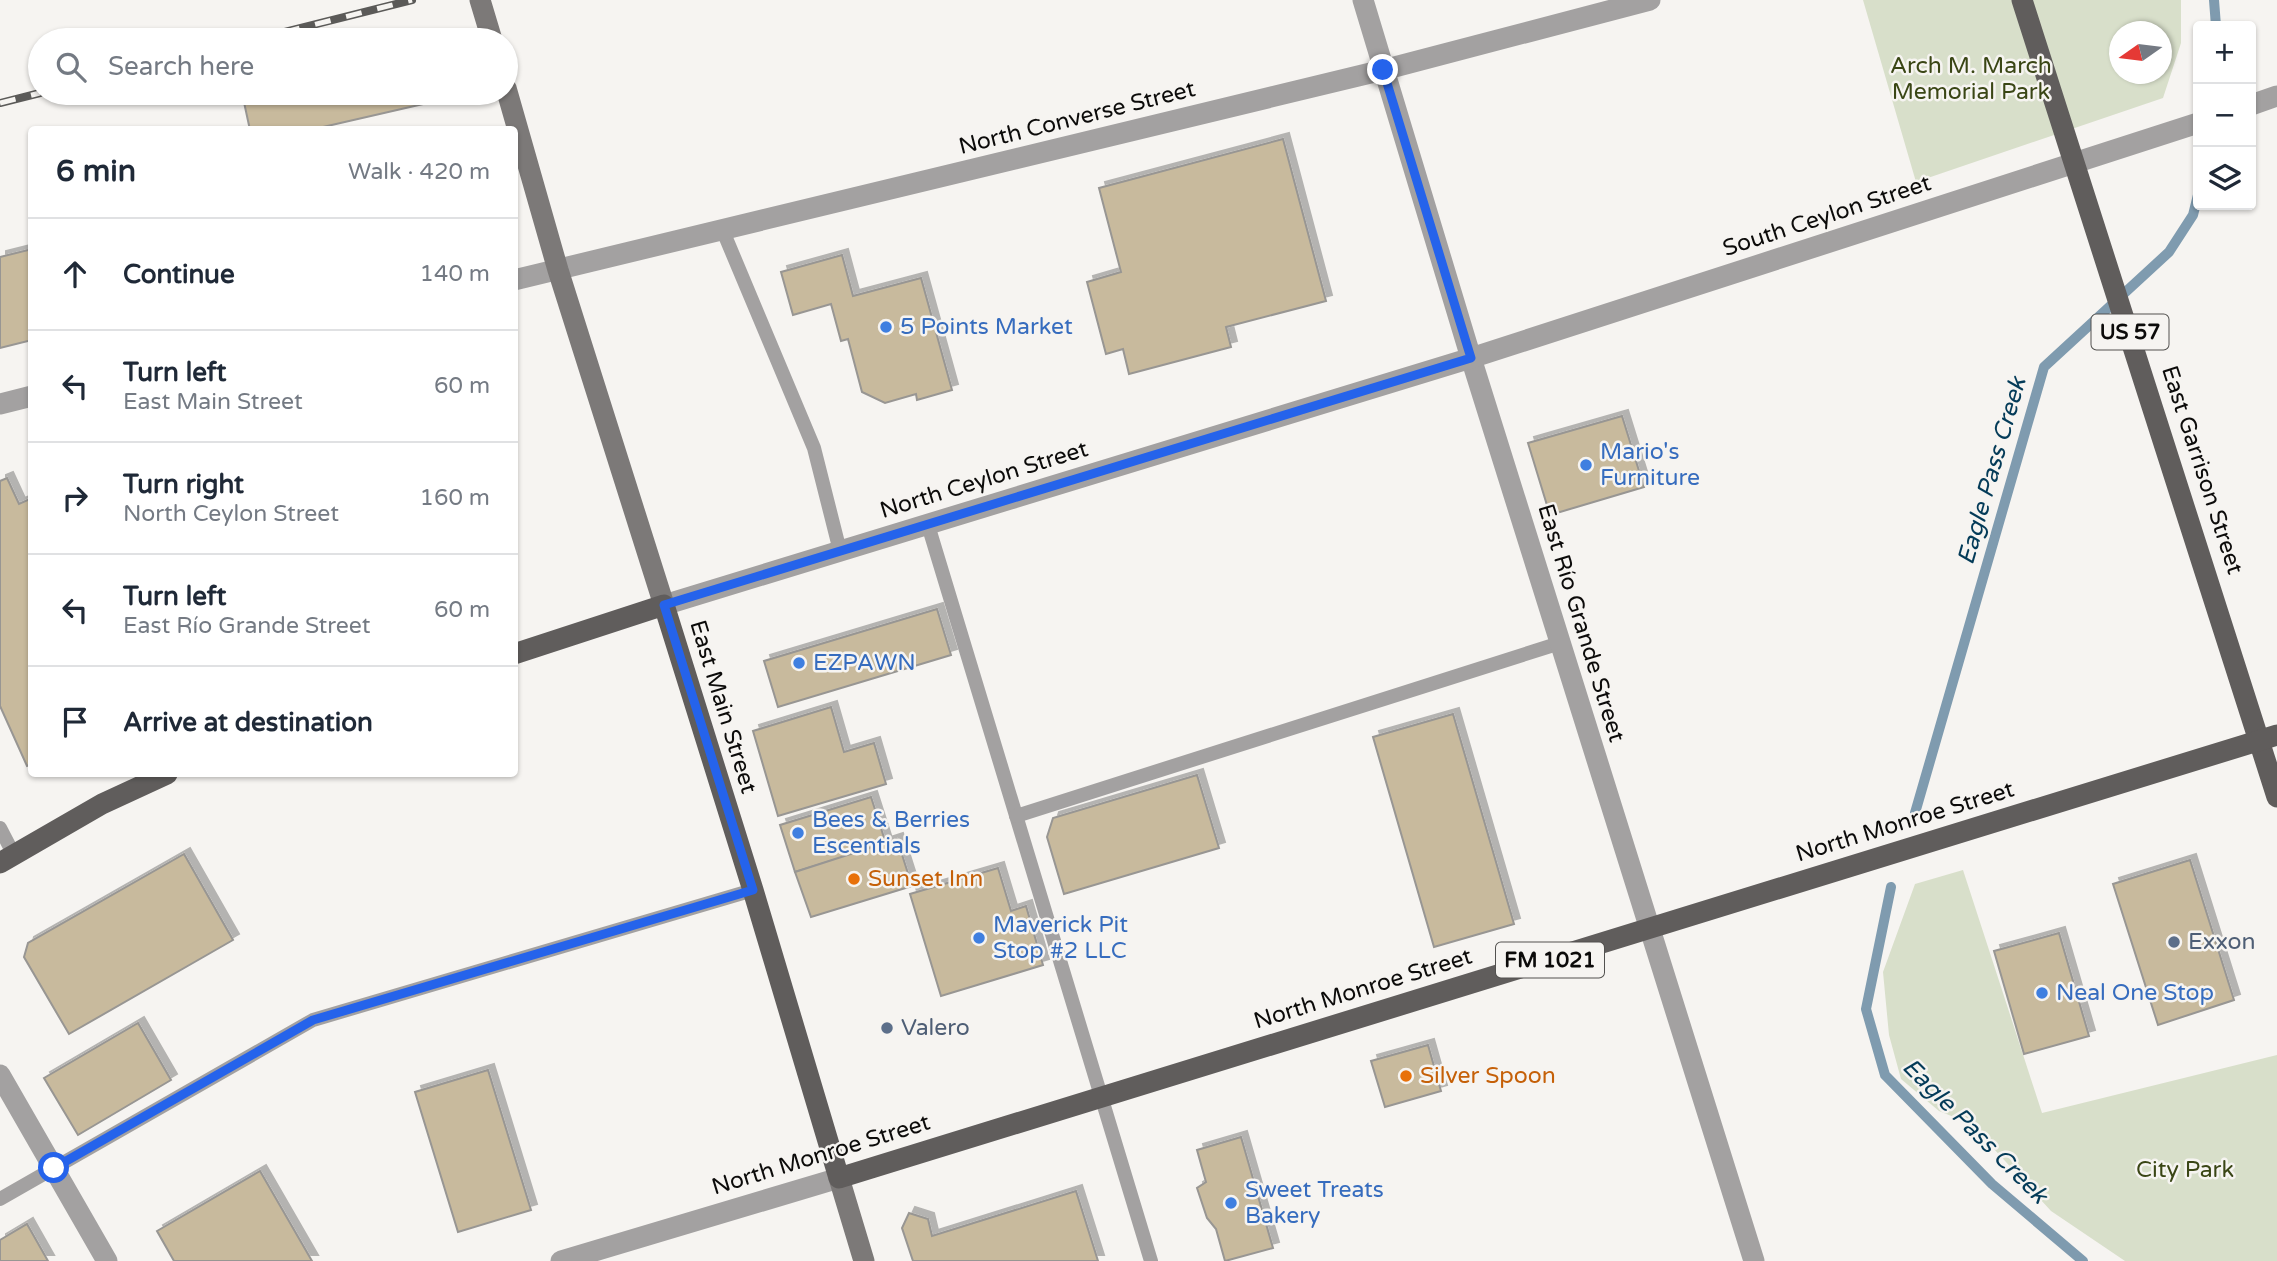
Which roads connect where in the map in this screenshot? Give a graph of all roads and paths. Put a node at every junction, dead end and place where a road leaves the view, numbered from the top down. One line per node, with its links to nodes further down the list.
1 (480, 0): 5 (main road)
2 (1363, 0): 6 (street, East Río Grande Street)
3 (1650, 0): 6 (street, North Converse Street)
4 (2022, 0): 24 (main road, East Garrison Street / US 57)
5 (488, 28)
6 (1383, 70): 13 (street, North Converse Street); 16 (street, East Río Grande Street)
7 (2277, 96): 8 (street)
8 (2256, 103)
9 (511, 105): 11 (main road, East Main Street)
10 (2193, 125): 16 (street, South Ceylon Street)
11 (517, 126)
12 (518, 130): 14 (main road, East Main Street)
13 (723, 231): 14 (street, North Converse Street); 20 (lane)
14 (558, 270): 15 (street, North Converse Street); 21 (main road, East Main Street)
15 (518, 279)
16 (1471, 358): 19 (street, North Ceylon Street); 22 (street, East Río Grande Street)
17 (28, 397): 18 (street)
18 (0, 404)
19 (928, 525): 20 (street, North Ceylon Street); 27 (lane)
20 (840, 551): 21 (street, North Ceylon Street)
21 (664, 605): 23 (main road, North Ceylon Street); 30 (main road, East Main Street)
22 (1560, 643): 27 (lane); 31 (street, East Río Grande Street)
23 (518, 653)
24 (2269, 737): 26 (main road, East Garrison Street / US 57); 31 (main road, North Monroe Street / FM 1021)
25 (160, 777): 29 (main road)
26 (2277, 797)
27 (1016, 816): 33 (lane)
28 (0, 828): 29 (lane)
29 (7, 859)
30 (753, 890): 34 (lane); 35 (main road, East Main Street)
31 (1650, 929): 33 (main road, North Monroe Street / FM 1021); 42 (street, East Río Grande Street)
32 (0, 1075): 34 (street)
33 (1101, 1097): 35 (main road, North Monroe Street / FM 1021); 41 (lane)
34 (54, 1168): 36 (lane); 38 (street)
35 (839, 1178): 37 (street, North Monroe Street); 40 (main road, East Main Street)
36 (0, 1199)
37 (608, 1254): 39 (street, North Monroe Street)
38 (107, 1261)
39 (561, 1261)
40 (864, 1261)
41 (1151, 1261)
42 (1754, 1261)

